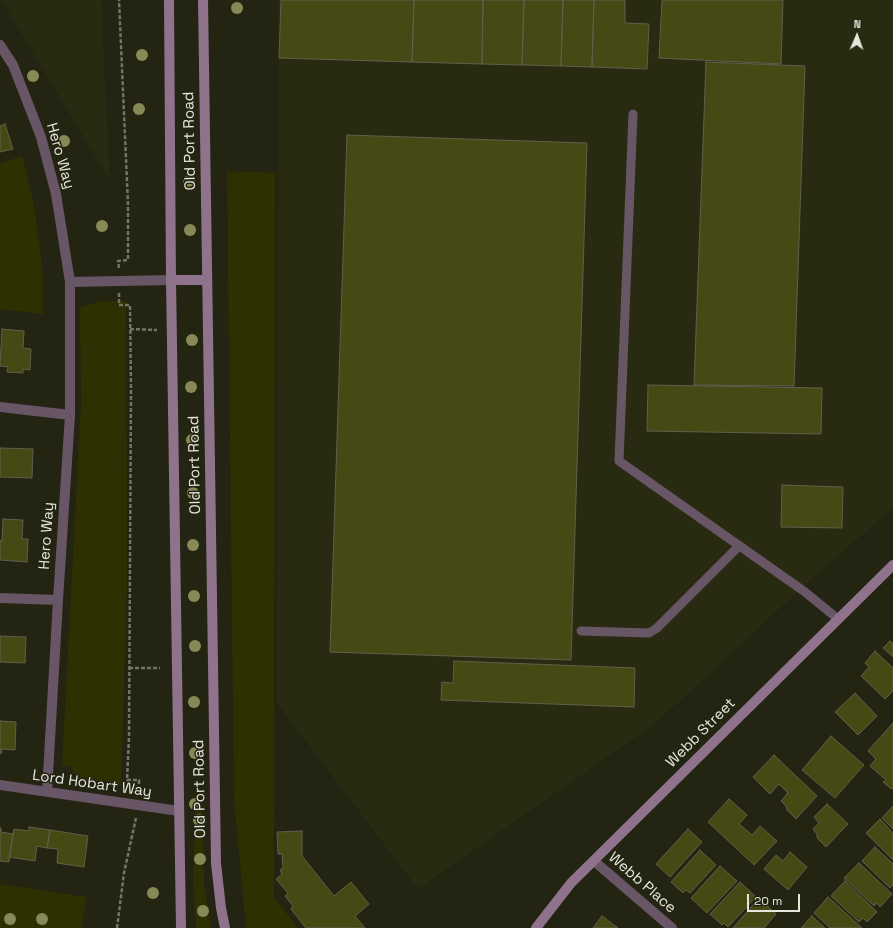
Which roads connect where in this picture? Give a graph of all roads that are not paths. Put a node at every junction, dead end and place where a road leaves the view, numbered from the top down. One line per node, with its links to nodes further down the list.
1 (169, 0): 5 (main road, Old Port Road)
2 (204, 0): 6 (main road, Old Port Road)
3 (0, 45): 7 (street, Hero Way)
4 (633, 114): 10 (lane)
5 (171, 280): 6 (main road); 7 (street); 18 (main road, Old Port Road)
6 (207, 280): 21 (main road, Old Port Road)
7 (70, 282): 9 (street, Hero Way)
8 (0, 407): 9 (street)
9 (70, 415): 13 (street, Hero Way)
10 (739, 546): 14 (lane); 15 (lane)
11 (893, 565): 14 (main road, Webb Street)
12 (0, 598): 13 (street)
13 (58, 600): 17 (street, Hero Way)
14 (838, 619): 19 (main road, Webb Street)
15 (581, 631)
16 (0, 785): 17 (street, Lord Hobart Way)
17 (47, 792): 18 (street, Lord Hobart Way)
18 (179, 811): 20 (main road, Old Port Road)
19 (594, 861): 22 (main road, Webb Street); 23 (street, Webb Place)
20 (181, 928)
21 (225, 928)
22 (536, 928)
23 (672, 928)

